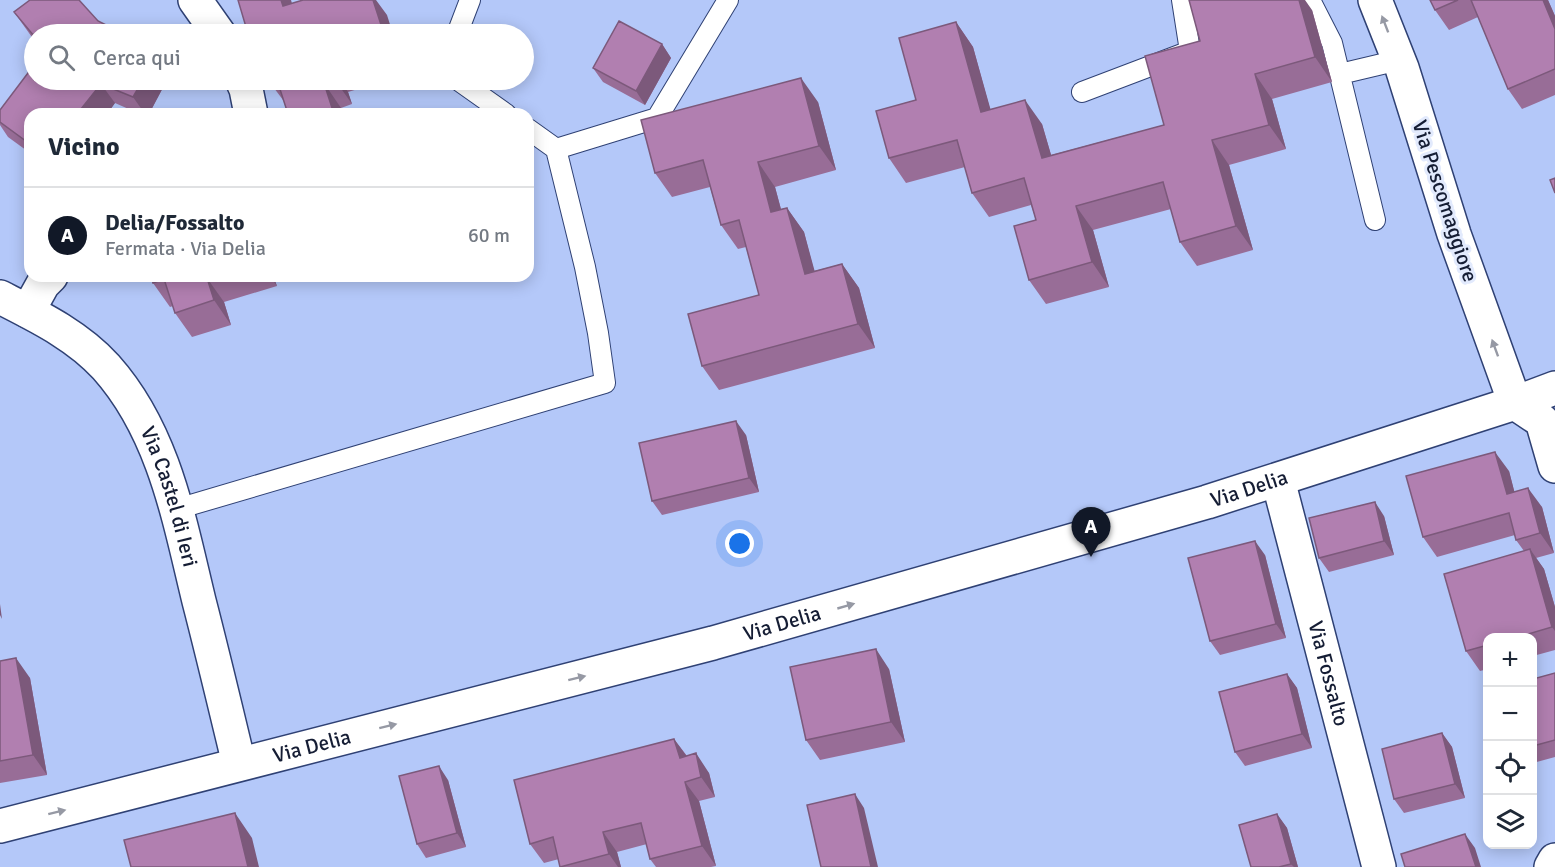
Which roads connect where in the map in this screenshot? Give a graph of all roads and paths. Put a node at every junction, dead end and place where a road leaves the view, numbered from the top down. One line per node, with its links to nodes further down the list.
1 (195, 0): 7 (street)
2 (471, 0): 8 (lane)
3 (728, 0): 17 (lane)
4 (1182, 0): 13 (lane)
5 (1311, 0): 10 (lane)
6 (1375, 0): 9 (street, Via Pescomaggiore, one-way to 6)
7 (212, 24)
8 (461, 24)
9 (1399, 60): 10 (lane); 22 (street, Via Pescomaggiore, one-way to 9)
10 (1340, 74): 18 (lane)
11 (246, 90): 14 (street)
12 (472, 90): 15 (lane)
13 (1082, 92)
14 (249, 108)
15 (498, 108)
16 (534, 133): 17 (lane)
17 (556, 149): 25 (lane)
18 (1376, 220)
19 (45, 282): 20 (street)
20 (14, 304): 25 (street, Via Castel di Ieri)
21 (1555, 388): 22 (street, Via Delia)
22 (1515, 403): 23 (street); 24 (street, Via Delia)
23 (1555, 466)
24 (1278, 480): 26 (street, Via Delia, one-way to 24); 29 (street, Via Fossalto)
25 (177, 509): 26 (street, Via Castel di Ieri)
26 (239, 764): 27 (street, Via Delia, one-way to 26)
27 (0, 826)
28 (1555, 860): 30 (street)
29 (1379, 867)
30 (1551, 867)

